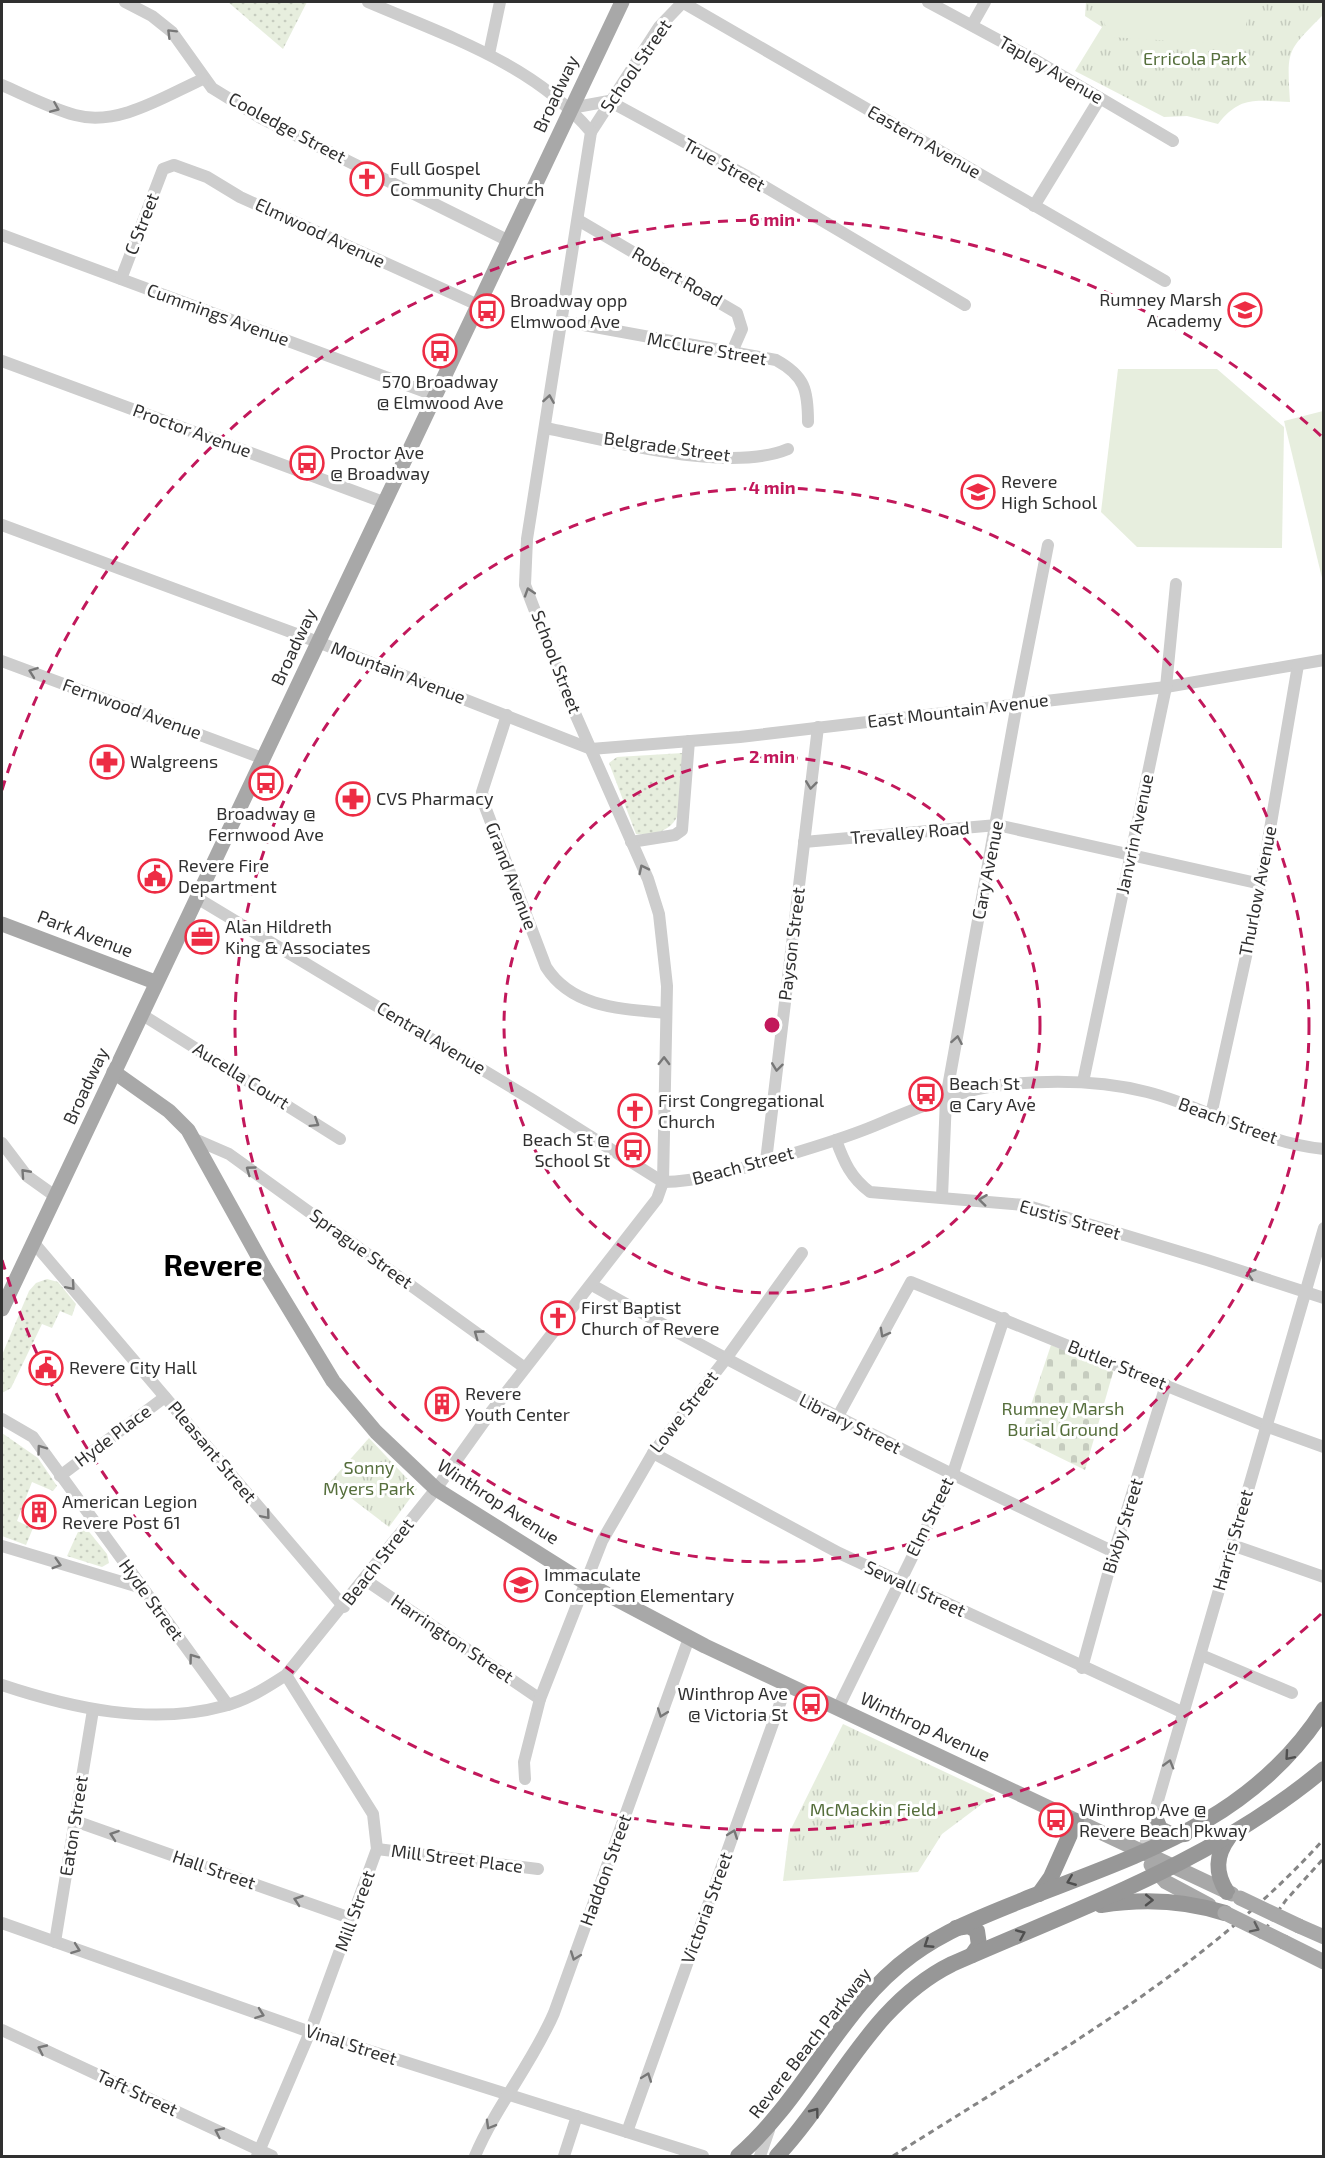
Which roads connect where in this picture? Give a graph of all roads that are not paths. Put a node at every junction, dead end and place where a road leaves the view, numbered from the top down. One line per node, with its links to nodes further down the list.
1 (125, 2): 10 (street, Cooledge Street, one-way to 1)
2 (368, 2): 9 (street, School Street)
3 (500, 2): 9 (street)
4 (622, 2): 14 (main road, Broadway)
5 (683, 2): 13 (street, School Street); 18 (street, Eastern Avenue)
6 (928, 2): 8 (street, Tapley Avenue)
7 (985, 2): 8 (street)
8 (972, 25): 12 (street, Tapley Avenue)
9 (489, 54): 14 (street, School Street)
10 (203, 79): 11 (street, one-way to 10); 21 (street, Cooledge Street)
11 (2, 84)
12 (1100, 98): 16 (street, Tapley Avenue); 18 (street)
13 (609, 101): 14 (street); 15 (street, School Street); 25 (street, True Street)
14 (571, 108): 15 (street, School Street); 21 (main road, Broadway)
15 (591, 132): 19 (street, School Street)
16 (1173, 141)
17 (163, 169): 22 (street, C Street); 24 (street, Elmwood Avenue)
18 (1034, 206): 23 (street, Eastern Avenue)
19 (578, 220): 26 (street, School Street); 27 (street, Robert Road)
20 (2, 235): 22 (street, Cummings Avenue)
21 (507, 240): 24 (main road, Broadway)
22 (121, 279): 29 (street, Cummings Avenue)
23 (1165, 281)
24 (478, 305): 29 (main road, Broadway)
25 (965, 305)
26 (562, 321): 27 (street, McClure Street); 31 (street, School Street, one-way to 26)
27 (731, 354): 30 (street, McClure Street)
28 (2, 361): 33 (street, Proctor Avenue)
29 (434, 395): 33 (main road, Broadway)
30 (808, 422)
31 (545, 428): 32 (street, Belgrade Street); 46 (street, School Street, one-way to 31)
32 (788, 449)
33 (383, 502): 37 (main road, Broadway)
34 (2, 525): 37 (street, Mountain Avenue)
35 (1048, 545): 42 (street, Cary Avenue)
36 (1176, 584): 41 (street, Janvrin Avenue)
37 (318, 642): 43 (street, Mountain Avenue); 47 (main road, Broadway)
38 (1323, 660): 40 (street, East Mountain Avenue)
39 (2, 661): 47 (street, Fernwood Avenue, one-way to 39)
40 (1298, 665): 41 (street, East Mountain Avenue); 52 (street, Thurlow Avenue)
41 (1166, 687): 42 (street, East Mountain Avenue); 51 (street, Janvrin Avenue)
42 (1017, 704): 44 (street, East Mountain Avenue); 48 (street, Cary Avenue)
43 (507, 715): 46 (street, Mountain Avenue); 56 (street, Grand Avenue)
44 (818, 728): 45 (street, East Mountain Avenue); 50 (street, Payson Street, one-way to 50)
45 (689, 741): 46 (street, East Mountain Avenue); 49 (street)
46 (591, 749): 49 (street, School Street)
47 (262, 758): 53 (main road, Broadway)
48 (997, 825): 50 (street, Trevalley Road); 51 (street, Trevalley Road); 60 (street, Cary Avenue, one-way to 48)
49 (631, 842): 56 (street, School Street, one-way to 49)
50 (804, 842): 67 (street, Payson Street, one-way to 67)
51 (1131, 853): 52 (street, Trevalley Road); 59 (street, Janvrin Avenue)
52 (1261, 884): 61 (street, Thurlow Avenue)
53 (197, 898): 55 (main road, Broadway); 68 (street, Central Avenue)
54 (2, 924): 55 (main road, Park Avenue)
55 (155, 982): 57 (main road, Broadway)
56 (666, 1013): 68 (street, School Street, one-way to 56)
57 (141, 1014): 58 (main road, Broadway); 63 (street, Aucella Court, one-way to 63)
58 (114, 1072): 62 (main road, Winthrop Avenue); 69 (main road, Broadway)
59 (1083, 1082): 60 (street, Beach Street); 61 (street, Beach Street)
60 (946, 1098): 64 (street, Beach Street); 70 (street, Cary Avenue)
61 (1211, 1115): 66 (street, Beach Street)
62 (192, 1138): 80 (street, Sprague Street, one-way to 62); 90 (main road, Winthrop Avenue)
63 (340, 1139)
64 (836, 1140): 67 (street, Beach Street); 70 (street, Eustis Street)
65 (2, 1143): 69 (street, one-way to 65)
66 (1323, 1149)
67 (766, 1161): 68 (street, Beach Street)
68 (663, 1182): 74 (street, Beach Street)
69 (55, 1196): 72 (main road, Broadway)
70 (942, 1197): 75 (street, Eustis Street, one-way to 70)
71 (1323, 1228): 75 (street, Harris Street)
72 (33, 1242): 77 (main road, Broadway); 82 (street, Pleasant Street, one-way to 82)
73 (802, 1253): 79 (street, Lowe Street)
74 (592, 1285): 79 (street, Library Street); 80 (street, Beach Street)
75 (1306, 1293): 76 (street, Eustis Street); 85 (street, Harris Street)
76 (1323, 1298)
77 (2, 1304)
78 (1004, 1318): 81 (street, Butler Street); 84 (street, Butler Street, one-way to 84); 89 (street, Elm Street)
79 (725, 1360): 84 (street, Library Street); 87 (street, Lowe Street)
80 (525, 1368): 90 (street, Beach Street)
81 (1166, 1385): 85 (street, Butler Street); 93 (street, Bixby Street)
82 (165, 1397): 88 (street, Hyde Place); 99 (street, Pleasant Street, one-way to 99)
83 (2, 1419): 88 (street, Hyde Street, one-way to 83)
84 (837, 1419): 89 (street, Library Street)
85 (1265, 1426): 86 (street, Butler Street); 91 (street, Harris Street)
86 (1323, 1447)
87 (653, 1453): 96 (street, Lowe Street); 97 (street, Sewall Street)
88 (60, 1476): 98 (street, Hyde Street)
89 (952, 1476): 93 (street, Library Street); 97 (street, Elm Street)
90 (436, 1490): 95 (street, Beach Street); 96 (main road, Winthrop Avenue)
91 (1232, 1545): 94 (street); 101 (street, Harris Street)
92 (2, 1546): 98 (street, one-way to 98)
93 (1114, 1552): 102 (street, Bixby Street)
94 (1323, 1578)
95 (364, 1579): 99 (street, Beach Street); 107 (street, Harrington Street)
96 (584, 1581): 100 (main road, Winthrop Avenue); 107 (street, Lowe Street)
97 (898, 1581): 102 (street, Sewall Street); 109 (street, Elm Street)
98 (142, 1588): 108 (street, Hyde Street, one-way to 98)
99 (344, 1607): 103 (street, Beach Street)
100 (689, 1638): 104 (main road, Winthrop Avenue); 138 (street, Haddon Street, one-way to 138)
101 (1201, 1655): 106 (street); 112 (street, Harris Street)
102 (1082, 1668): 112 (street, Sewall Street)
103 (286, 1675): 108 (street, Beach Street); 120 (street, Mill Street)
104 (787, 1684): 109 (main road, Winthrop Avenue); 141 (street, Victoria Street, one-way to 104)
105 (2, 1685): 111 (street, Beach Street)
106 (1292, 1694)
107 (540, 1699): 114 (street, Lowe Street)
108 (228, 1705): 111 (street, Beach Street)
109 (838, 1708): 117 (main road, Winthrop Avenue)
110 (1323, 1709): 118 (highway, Revere Beach Parkway, one-way to 118)
111 (93, 1710): 116 (street, Eaton Street)
112 (1184, 1713): 115 (street, Harris Street, one-way to 112)
113 (1323, 1769): 119 (highway)
114 (525, 1779)
115 (1154, 1815): 118 (highway); 121 (street, Harris Street)
116 (75, 1821): 129 (street, Hall Street, one-way to 116); 133 (street, Eaton Street)
117 (1076, 1821): 121 (main road, Winthrop Avenue); 125 (highway)
118 (1185, 1834): 121 (highway, Revere Beach Parkway)
119 (1230, 1837): 122 (highway); 126 (highway)
120 (377, 1848): 123 (street, Mill Street Place); 129 (street, Mill Street)
121 (1143, 1852): 122 (main road); 124 (main road); 125 (highway, Revere Beach Parkway, one-way to 125)
122 (1174, 1867): 124 (highway); 126 (main road)
123 (538, 1869)
124 (1157, 1874): 127 (highway); 128 (main road)
125 (1038, 1894): 131 (highway, Revere Beach Parkway)
126 (1234, 1895): 132 (main road, bridge)
127 (1071, 1912): 128 (highway, one-way to 128); 134 (highway, one-way to 127)
128 (1225, 1913): 135 (main road, one-way to 135, bridge)
129 (353, 1919): 137 (street, Mill Street)
130 (2, 1923): 133 (street, Vinal Street)
131 (955, 1928): 134 (highway); 140 (highway, Revere Beach Parkway, one-way to 140)
132 (1323, 1937)
133 (55, 1942): 137 (street, Vinal Street, one-way to 137)
134 (972, 1955): 148 (highway, one-way to 134)
135 (1323, 1962)
136 (2, 2030): 142 (street, Taft Street, one-way to 136)
137 (310, 2032): 138 (street, Vinal Street); 142 (street, Mill Street)
138 (508, 2095): 139 (street, Vinal Street); 143 (street, one-way to 143)
139 (577, 2116): 141 (street, Vinal Street); 144 (street)
140 (771, 2126): 146 (highway, Revere Beach Parkway); 147 (street)
141 (627, 2132): 145 (street, Vinal Street)
142 (263, 2155)
143 (476, 2157)
144 (564, 2157)
145 (703, 2157)
146 (738, 2157)
147 (760, 2157)
148 (777, 2157)

